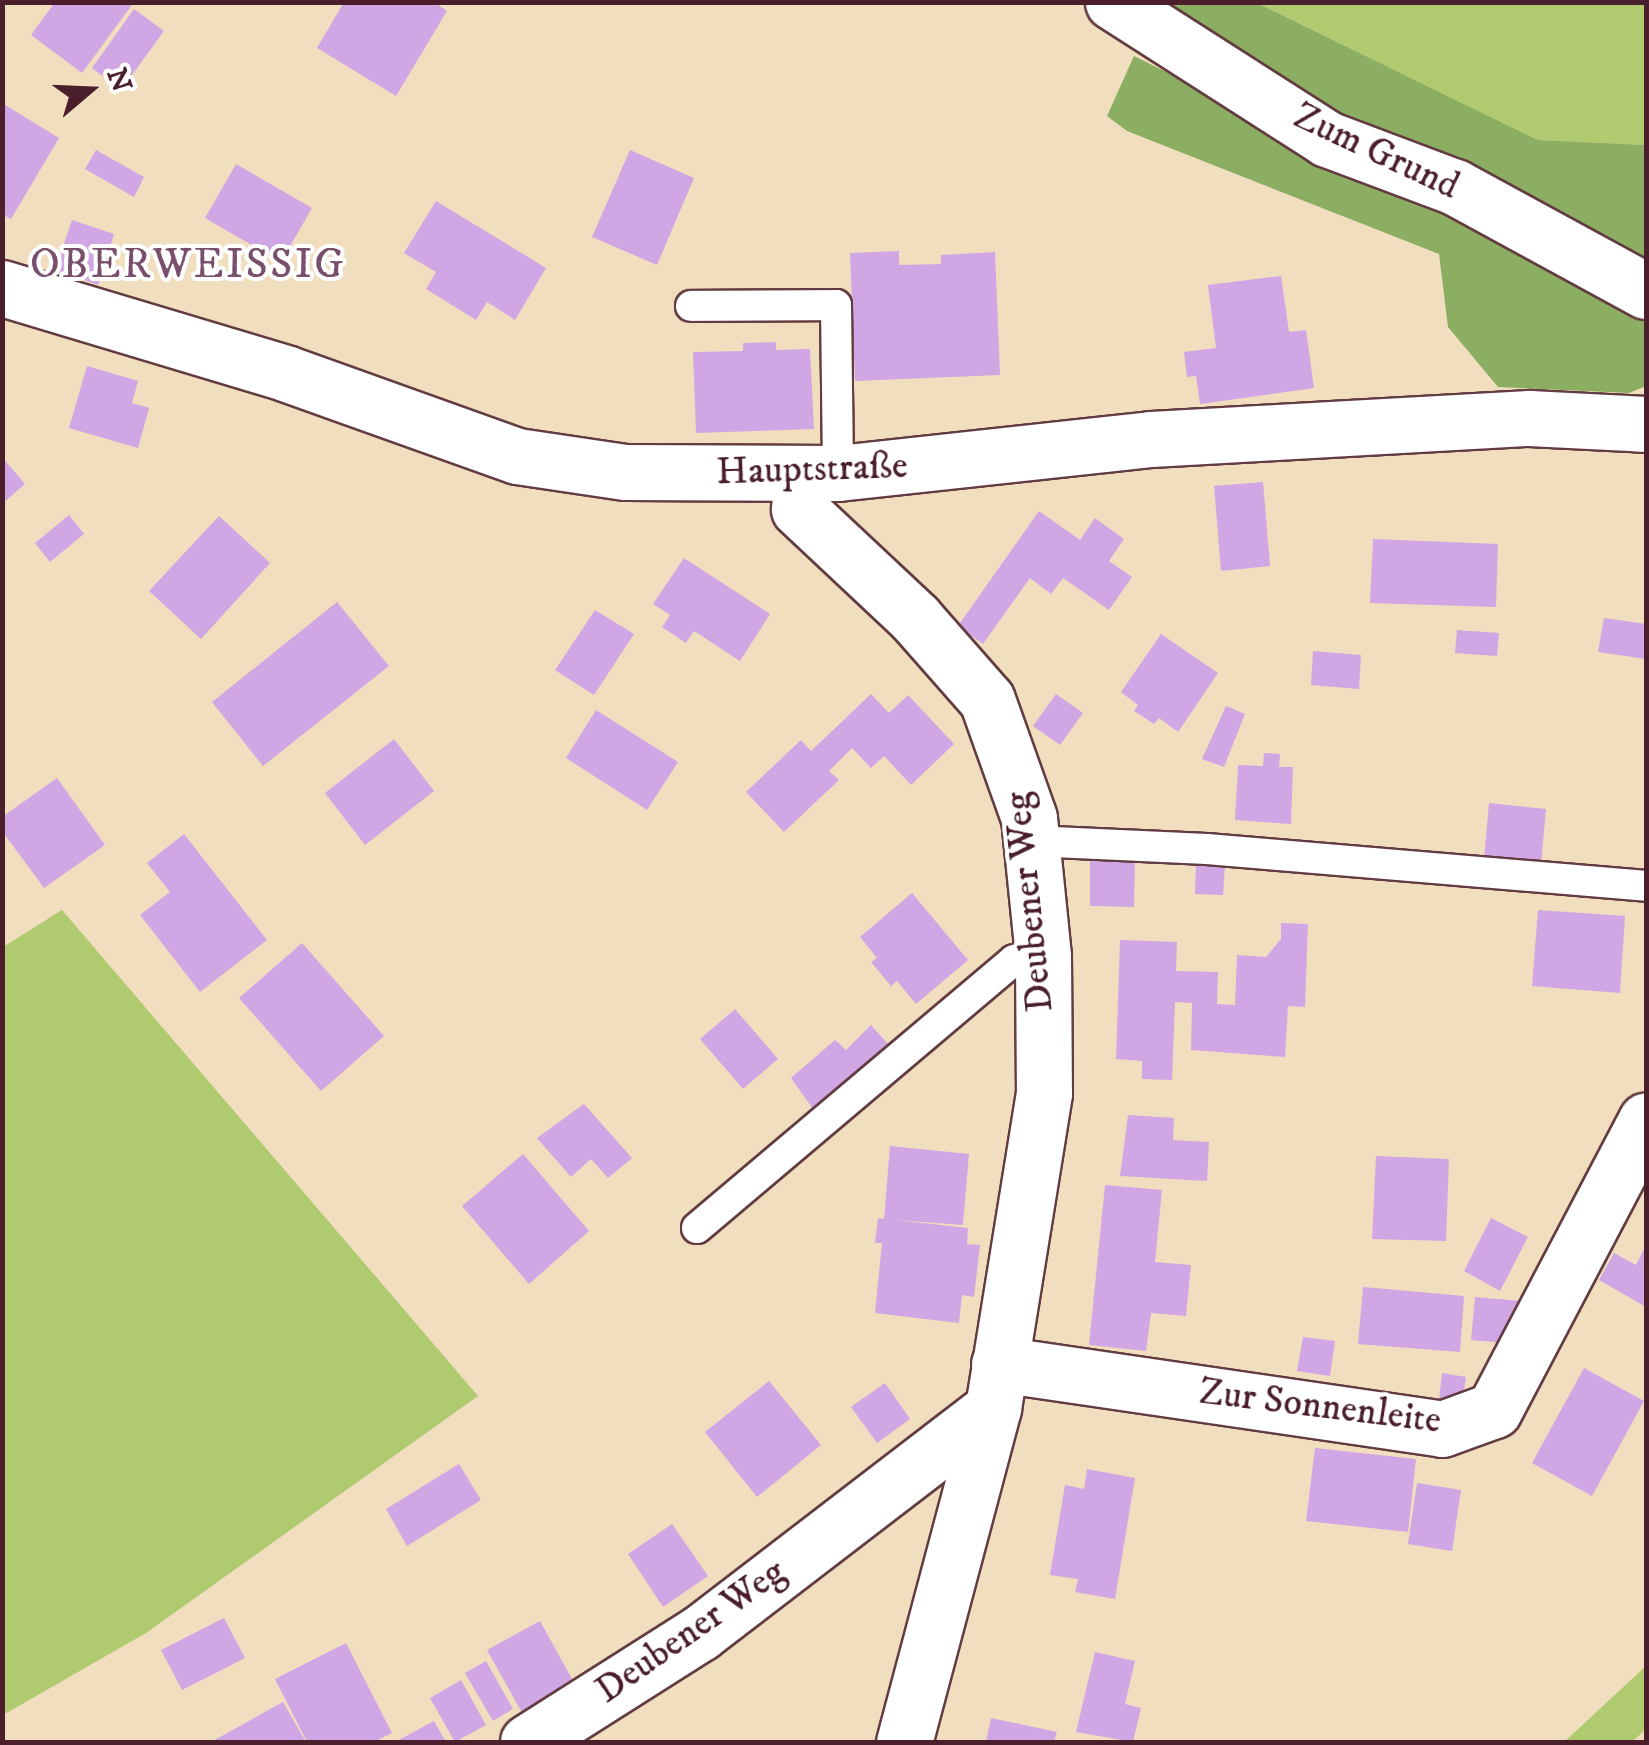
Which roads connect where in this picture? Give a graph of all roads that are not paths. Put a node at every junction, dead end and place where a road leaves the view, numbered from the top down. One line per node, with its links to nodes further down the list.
1 (1113, 2): 3 (street, Zum Grund)
2 (2, 288): 6 (street, Hauptstraße)
3 (1646, 291)
4 (691, 306): 6 (lane)
5 (1646, 424): 6 (street, Hauptstraße)
6 (819, 474): 7 (street, Deubener Weg)
7 (1032, 841): 8 (lane); 9 (street, Deubener Weg)
8 (1646, 886)
9 (1043, 956): 11 (lane); 12 (street, Deubener Weg)
10 (1646, 1121): 12 (street, Zur Sonnenleite)
11 (697, 1228)
12 (996, 1386): 13 (street, Deubener Weg); 14 (street, Deubener Weg)
13 (528, 1742)
14 (904, 1742)

